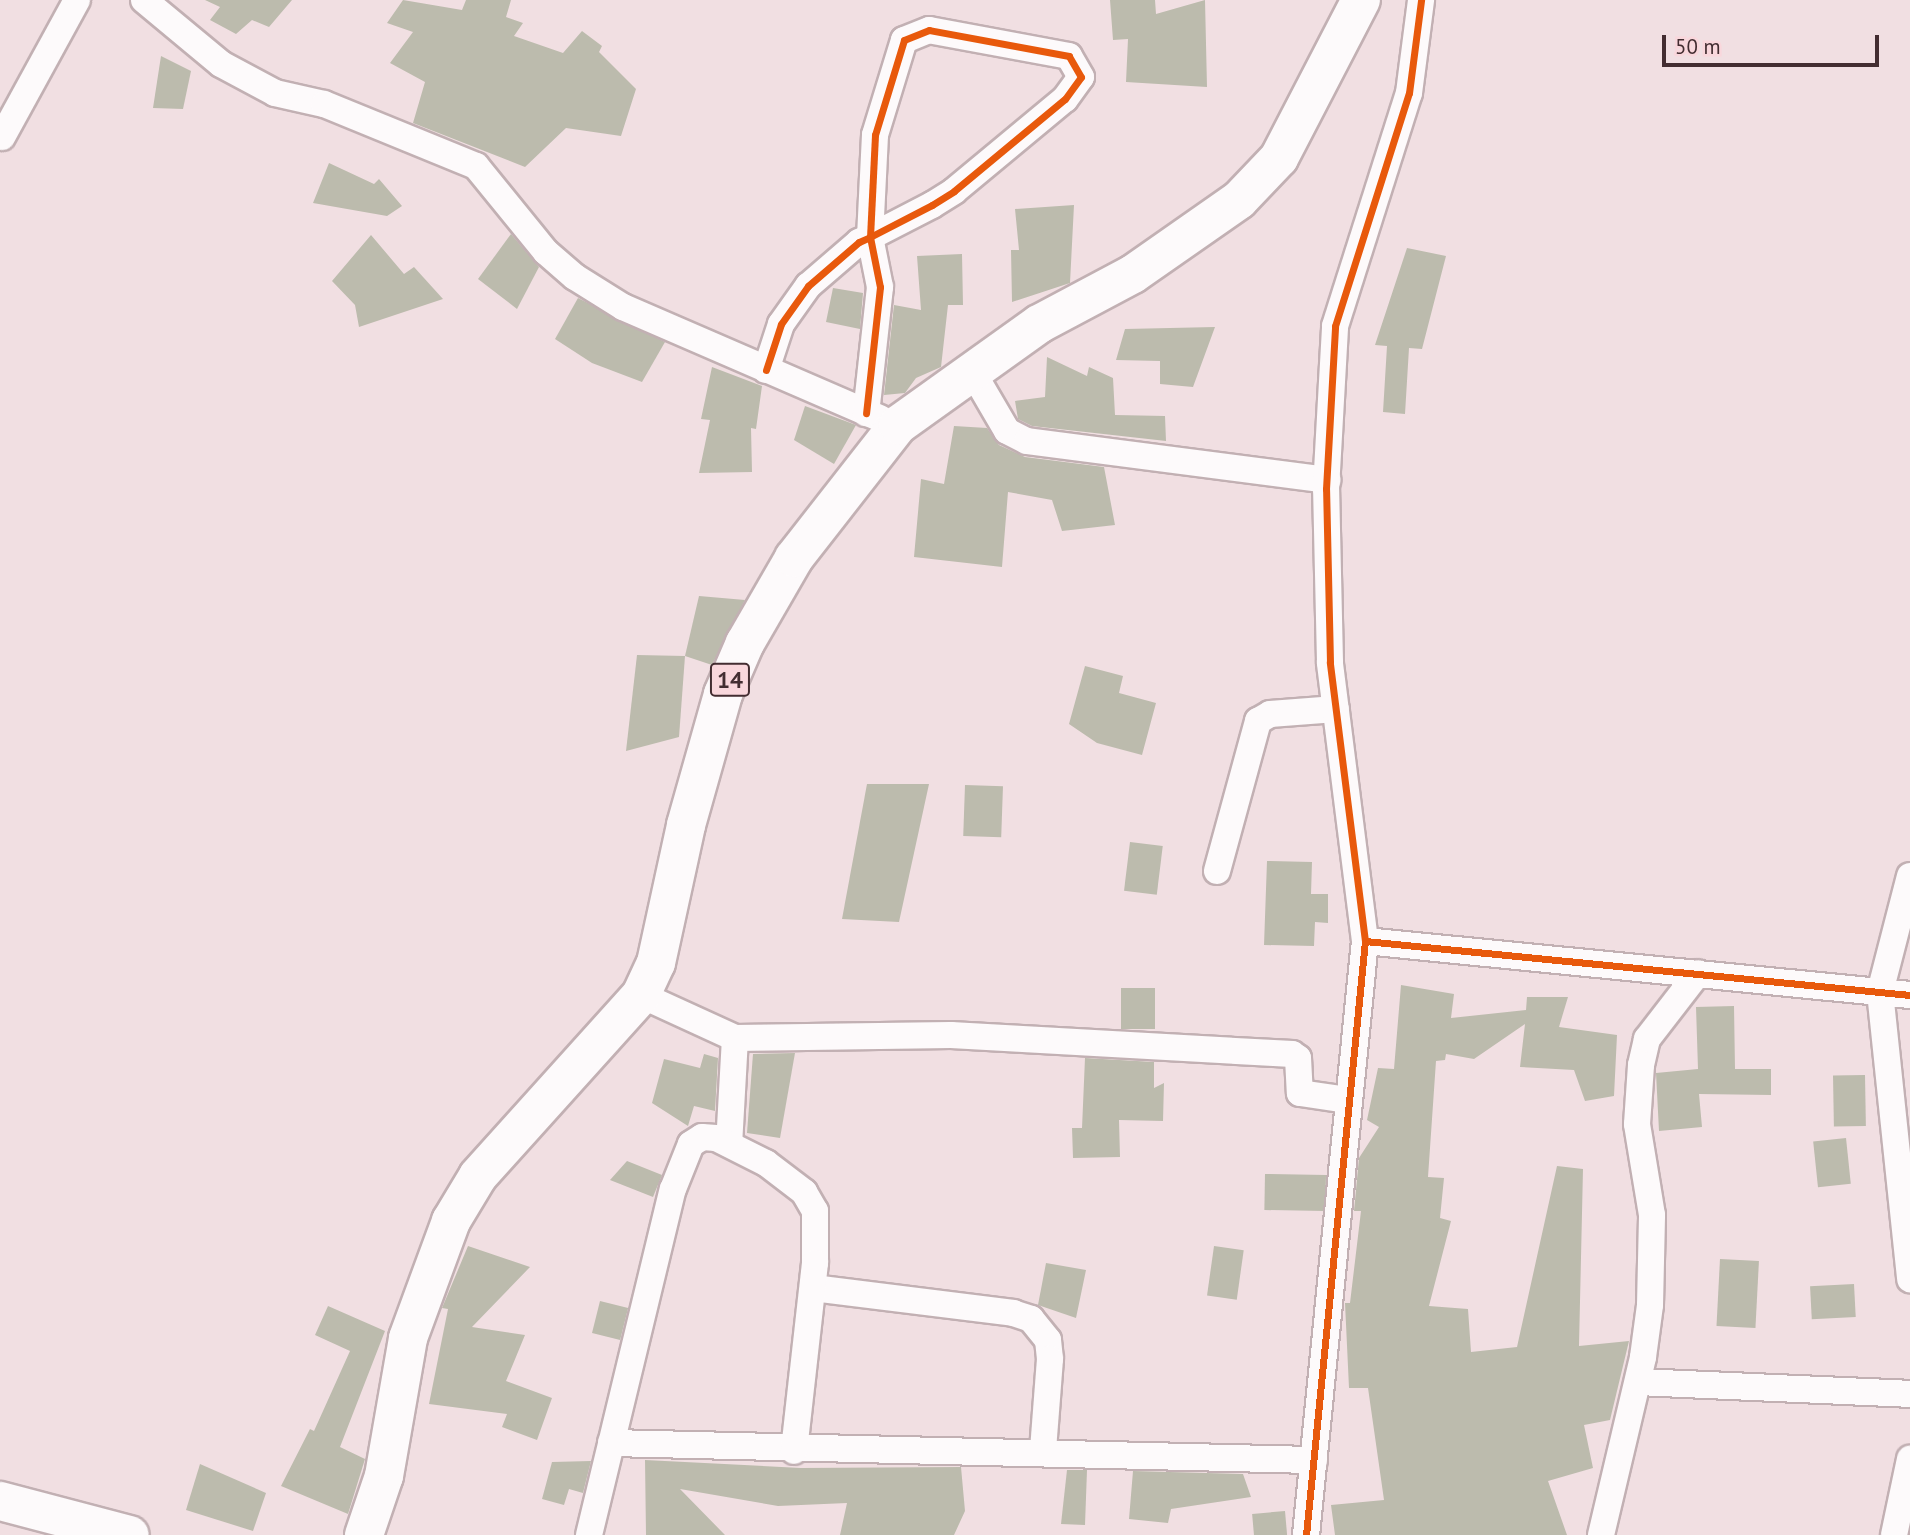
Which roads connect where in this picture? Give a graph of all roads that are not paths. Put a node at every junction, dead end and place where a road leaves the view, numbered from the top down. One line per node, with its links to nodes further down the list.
1 (77, 0): 5 (street)
2 (144, 0): 7 (street)
3 (1361, 0): 8 (highway, 14)
4 (1421, 0): 10 (street)
5 (2, 137)
6 (870, 237): 6 (street); 7 (street); 9 (street)
7 (766, 370): 9 (street)
8 (972, 371): 9 (highway, 14); 10 (street)
9 (882, 419): 17 (highway, 14)
10 (1327, 480): 11 (street)
11 (1336, 709): 12 (street); 14 (street)
12 (1217, 870)
13 (1910, 876): 16 (street)
14 (1365, 941): 15 (street); 20 (street)
15 (1698, 973): 16 (street); 24 (street)
16 (1880, 992): 18 (street); 22 (street)
17 (641, 995): 19 (street); 34 (highway, 14)
18 (1910, 995)
19 (735, 1038): 20 (street); 21 (street)
20 (1348, 1100): 30 (street)
21 (729, 1144): 23 (street); 26 (street)
22 (1910, 1279)
23 (813, 1288): 27 (street); 28 (street)
24 (1638, 1382): 25 (street); 37 (street)
25 (1910, 1394)
26 (611, 1443): 28 (street); 35 (street)
27 (1043, 1450): 28 (street); 30 (street)
28 (794, 1451)
29 (1910, 1459): 38 (street)
30 (1314, 1460): 36 (street)
31 (0, 1501): 32 (highway)
32 (88, 1529): 33 (highway)
33 (130, 1535)
34 (364, 1535)
35 (589, 1535)
36 (1306, 1535)
37 (1601, 1535)
38 (1894, 1535)

